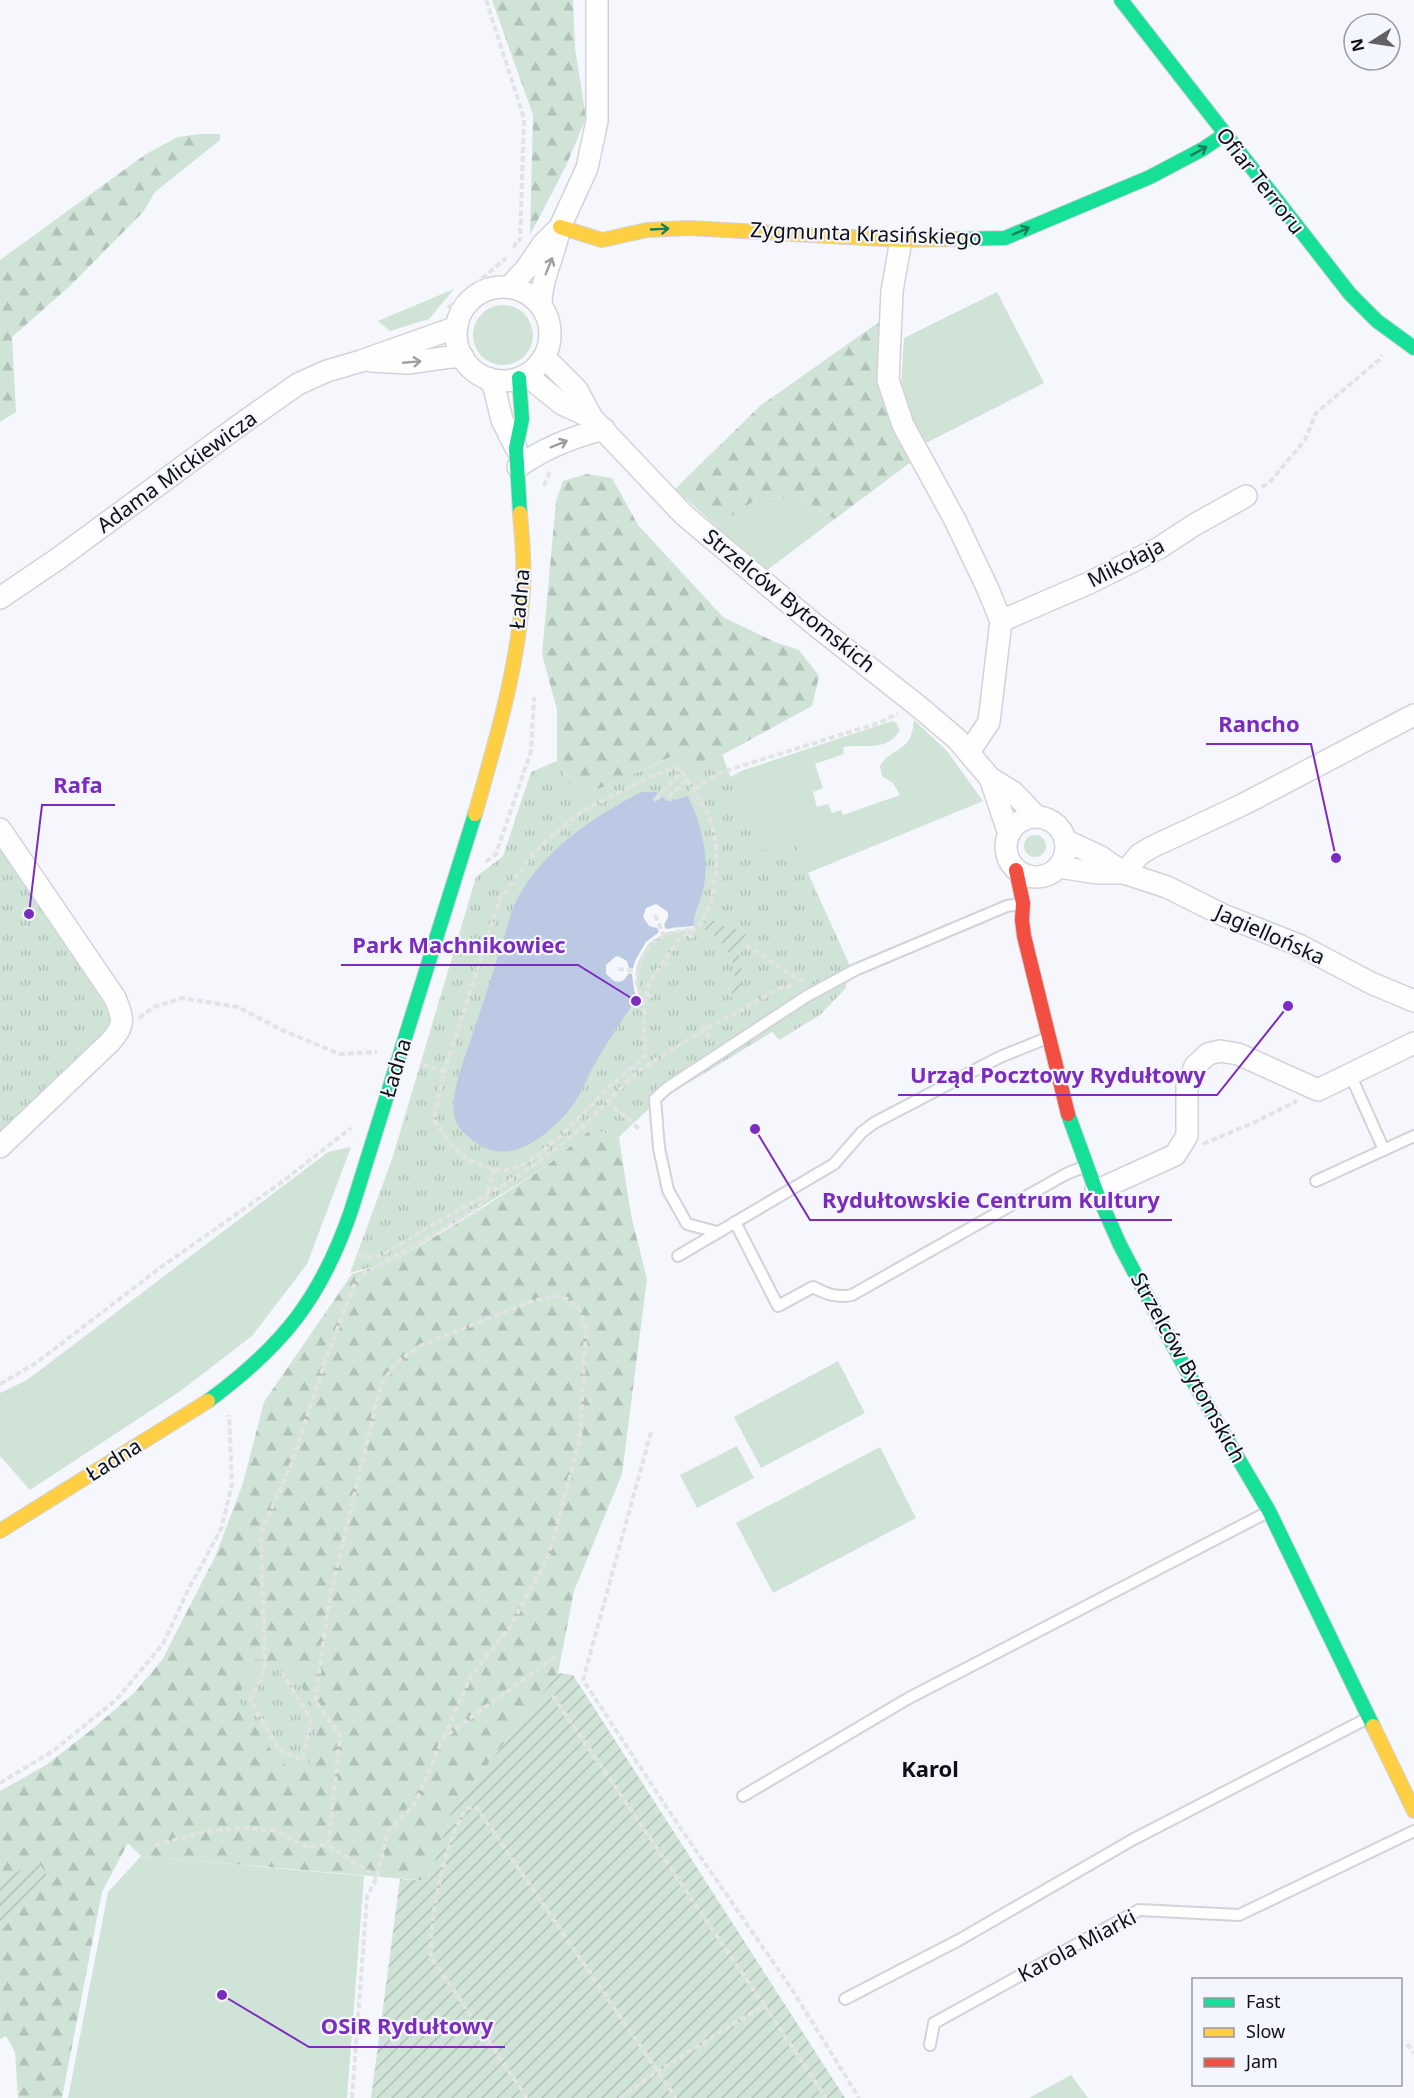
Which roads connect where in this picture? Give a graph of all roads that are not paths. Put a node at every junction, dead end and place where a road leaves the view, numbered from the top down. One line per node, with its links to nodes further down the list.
1 (597, 0): 4 (street)
2 (1120, 0): 3 (street, Ofiar Terroru)
3 (1225, 134): 5 (street, Zygmunta Krasińskiego, one-way to 3); 9 (street, Ofiar Terroru)
4 (560, 227): 5 (street, Zygmunta Krasińskiego, one-way to 5); 6 (street); 7 (street, one-way to 4)
5 (901, 240): 19 (street)
6 (509, 287): 7 (street); 8 (street)
7 (541, 305): 11 (street)
8 (457, 327): 10 (street); 12 (street, Adama Mickiewicza)
9 (1414, 348)
10 (463, 357): 12 (street, Adama Mickiewicza, one-way to 10); 14 (street)
11 (544, 357): 13 (street); 15 (street, Strzelców Bytomskich)
12 (362, 361): 18 (street, Adama Mickiewicza)
13 (523, 376): 14 (street); 15 (street, Strzelców Bytomskich); 16 (street, Ładna)
14 (488, 378): 16 (street, Ładna)
15 (598, 424): 16 (street, one-way to 15); 21 (street, Strzelców Bytomskich)
16 (517, 457): 45 (street, Ładna)
17 (1246, 496): 19 (street, Mikołaja)
18 (0, 598)
19 (1001, 621): 21 (street)
20 (1414, 714): 29 (street)
21 (969, 752): 22 (street, Strzelców Bytomskich)
22 (990, 778): 23 (street); 25 (street)
23 (1037, 818): 25 (street); 26 (street)
24 (0, 829): 36 (street)
25 (1009, 834): 27 (street)
26 (1065, 840): 28 (street); 29 (street)
27 (1016, 870): 28 (street); 30 (street, Strzelców Bytomskich)
28 (1049, 872): 29 (street); 30 (street)
29 (1124, 873): 31 (street, Jagiellońska)
30 (1023, 903): 32 (street, Strzelców Bytomskich); 42 (lane)
31 (1414, 1002)
32 (1049, 1038): 38 (street, Strzelców Bytomskich); 41 (lane)
33 (1414, 1042): 34 (street)
34 (1350, 1074): 37 (lane); 40 (street)
35 (1414, 1136): 37 (lane)
36 (0, 1147)
37 (1384, 1150): 39 (lane)
38 (1086, 1167): 40 (street, Strzelców Bytomskich); 41 (lane)
39 (1316, 1181)
40 (1096, 1191): 44 (street, Strzelców Bytomskich)
41 (735, 1222): 42 (lane)
42 (717, 1232): 43 (lane)
43 (678, 1256)
44 (1269, 1511): 46 (street, Strzelców Bytomskich); 47 (lane)
45 (0, 1531)
46 (1370, 1717): 48 (street, Strzelców Bytomskich); 50 (lane)
47 (743, 1796)
48 (1414, 1811)
49 (1414, 1831): 51 (lane, Karola Miarki)
50 (845, 1999)
51 (930, 2045)

